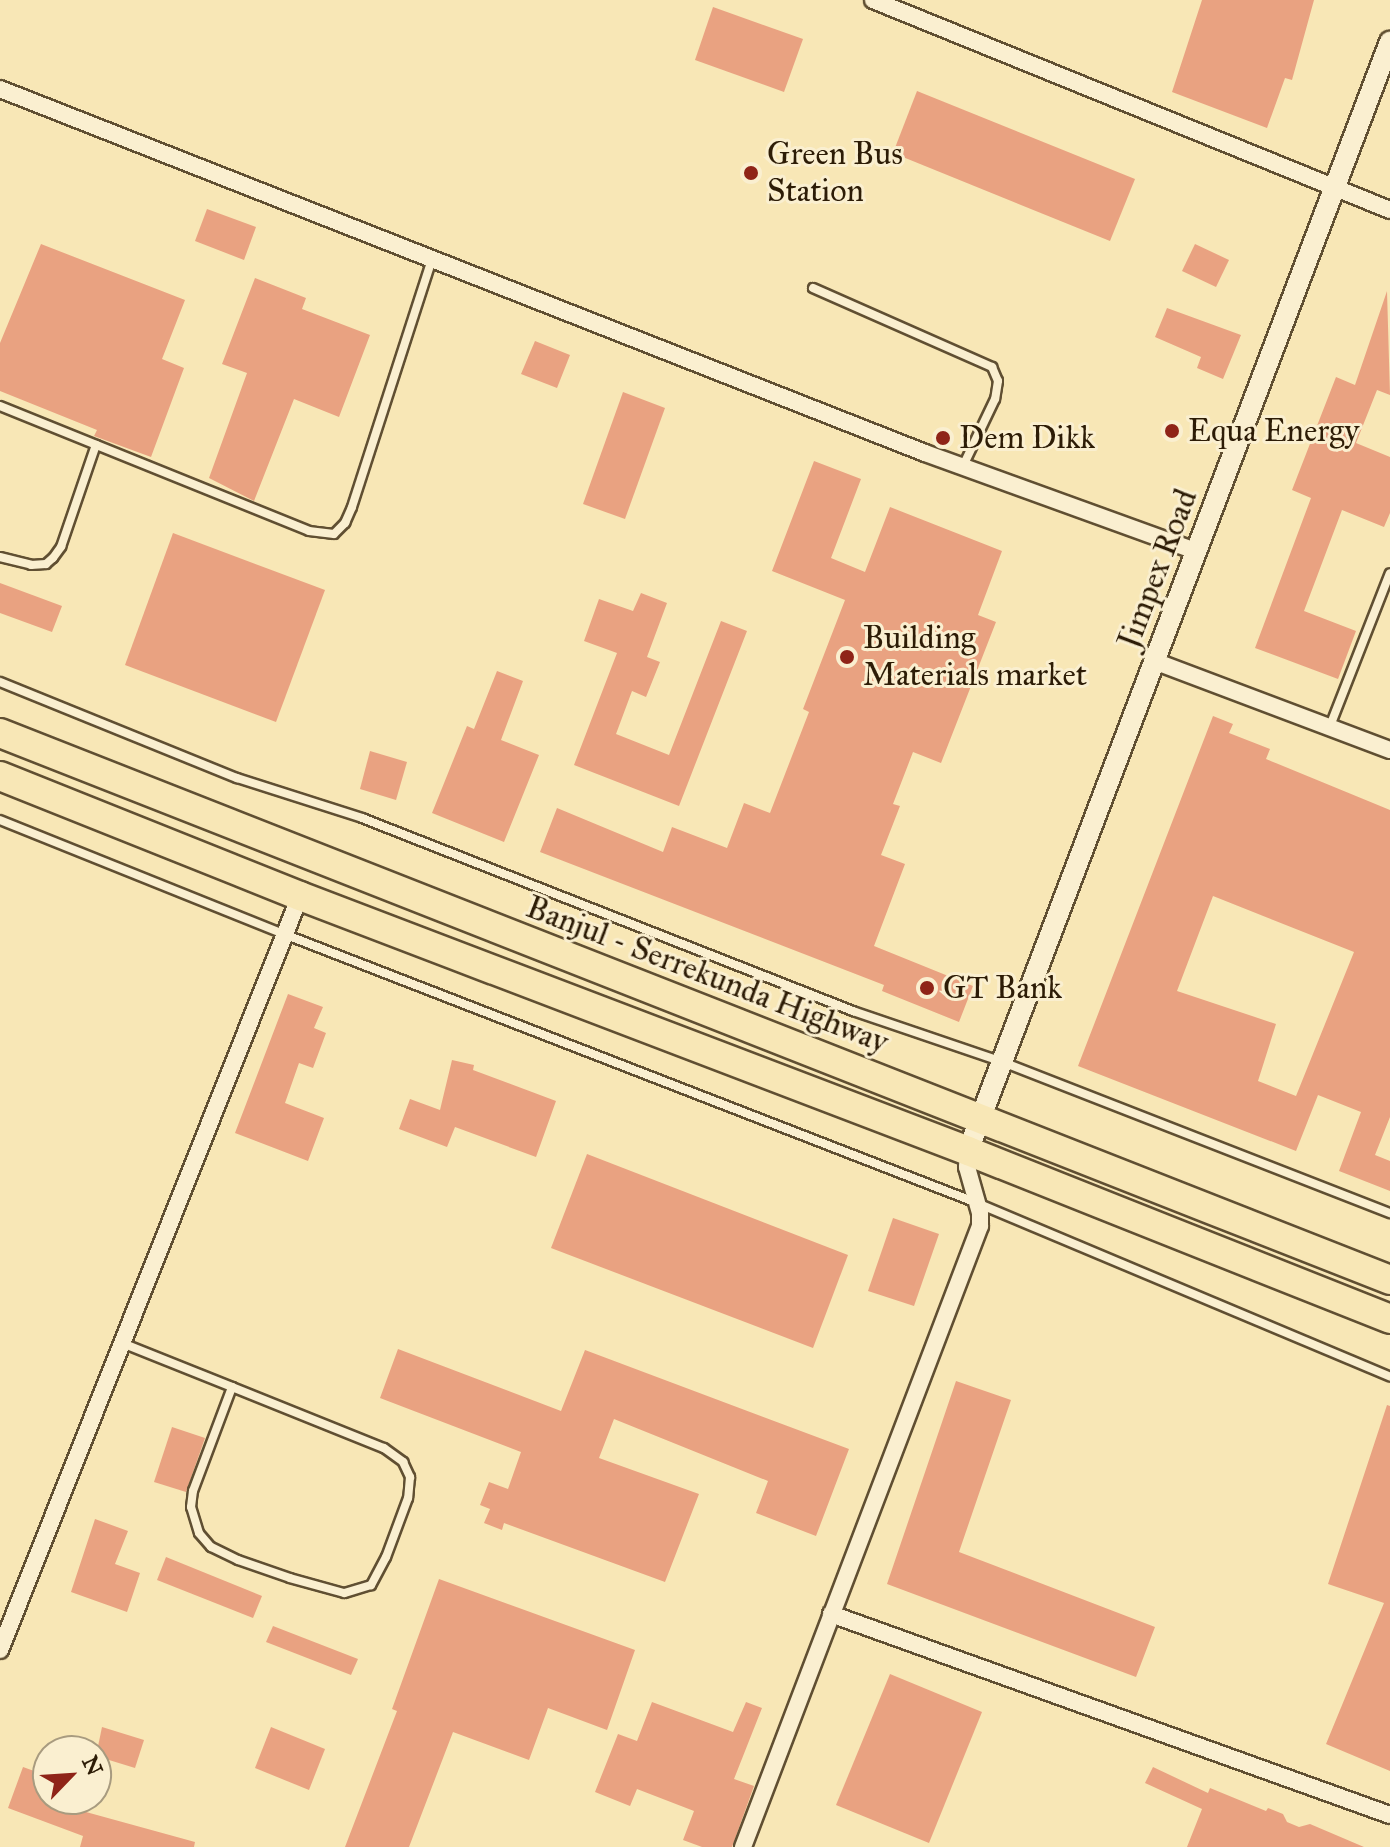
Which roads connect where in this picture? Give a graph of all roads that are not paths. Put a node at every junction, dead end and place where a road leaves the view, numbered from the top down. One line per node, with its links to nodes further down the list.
1 (873, 0): 4 (street)
2 (1390, 42): 4 (street, Jimpex Road)
3 (0, 89): 6 (street)
4 (1334, 187): 5 (street); 11 (street, Jimpex Road)
5 (1390, 210)
6 (432, 259): 9 (lane); 10 (street)
7 (813, 288): 10 (lane)
8 (0, 406): 9 (lane)
9 (96, 445): 12 (lane)
10 (963, 467): 11 (street)
11 (1198, 552): 14 (street, Jimpex Road)
12 (0, 557)
13 (1390, 573): 16 (lane)
14 (1154, 661): 16 (street); 23 (street, Jimpex Road)
15 (0, 682): 23 (lane)
16 (1330, 726): 18 (street)
17 (0, 733): 24 (highway, Banjul - Serrekunda Highway)
18 (1390, 750)
19 (0, 776): 21 (highway)
20 (0, 820): 22 (lane)
21 (300, 896): 22 (street); 25 (highway)
22 (284, 934): 26 (lane); 30 (street)
23 (1000, 1061): 24 (street, Jimpex Road); 27 (lane)
24 (978, 1117): 25 (street, Jimpex Road); 28 (highway, Banjul - Serrekunda Highway)
25 (968, 1151): 26 (street); 29 (highway)
26 (977, 1203): 31 (lane); 33 (street)
27 (1390, 1213)
28 (1390, 1280)
29 (1390, 1319)
30 (122, 1343): 32 (lane); 34 (street)
31 (1390, 1377)
32 (232, 1387): 32 (lane)
33 (831, 1614): 35 (street); 36 (street)
34 (0, 1650)
35 (1390, 1815)
36 (743, 1847)

